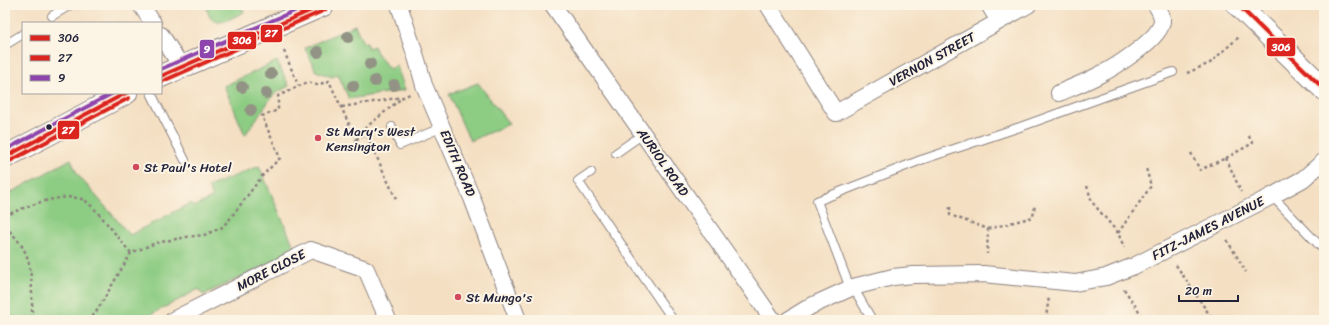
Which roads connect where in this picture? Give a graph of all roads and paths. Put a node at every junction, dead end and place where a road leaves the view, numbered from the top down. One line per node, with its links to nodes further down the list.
1 (70, 5): 11 (lane)
2 (141, 5): 13 (street)
3 (323, 5): 19 (main road)
4 (399, 5): 30 (street, EDITH ROAD)
5 (553, 5): 33 (street, AURIOL ROAD)
6 (768, 5): 12 (street, VERNON STREET)
7 (989, 5): 12 (street)
8 (1028, 5): 12 (street, VERNON STREET)
9 (1156, 5): 24 (street)
10 (1238, 5): 23 (main road)
11 (52, 16)
12 (999, 21)
13 (152, 22)
14 (1243, 33): 20 (path)
15 (22, 35): 17 (lane)
16 (162, 37): 19 (street)
17 (5, 45)
18 (284, 51): 22 (path)
19 (181, 66): 21 (main road)
20 (1173, 72): 63 (lane)
21 (162, 76)
22 (298, 86): 29 (path); 58 (path)
23 (1324, 89)
24 (1059, 92)
25 (124, 94): 39 (main road)
26 (152, 94): 41 (lane)
27 (411, 94): 28 (path)
28 (403, 98): 29 (path); 32 (path)
29 (342, 107): 35 (path)
30 (443, 127): 31 (lane); 71 (street, EDITH ROAD)
31 (392, 128)
32 (367, 134): 35 (path); 48 (path)
33 (643, 134): 37 (lane); 72 (street, AURIOL ROAD)
34 (1248, 135): 40 (path)
35 (356, 139): 36 (path)
36 (361, 150)
37 (616, 153)
38 (1191, 153): 40 (path)
39 (5, 157)
40 (1226, 158): 46 (path)
41 (185, 160)
42 (1324, 161): 47 (street, FITZ-JAMES AVENUE)
43 (1146, 168): 54 (path)
44 (591, 172): 65 (lane)
45 (1087, 186): 54 (path)
46 (1241, 192)
47 (1272, 196): 57 (lane); 62 (street, FITZ-JAMES AVENUE)
48 (396, 199)
49 (1035, 204): 53 (path)
50 (950, 207): 53 (path)
51 (5, 216): 58 (path)
52 (5, 227): 67 (path)
53 (988, 229): 59 (path)
54 (1118, 233): 56 (path)
55 (1227, 240): 61 (path)
56 (1124, 247)
57 (1324, 250)
58 (131, 253): 68 (path)
59 (987, 254)
60 (1176, 264): 78 (path)
61 (1246, 272)
62 (1049, 281): 63 (street, FITZ-JAMES AVENUE); 66 (path)
63 (852, 287): 73 (street, FITZ-JAMES AVENUE); 74 (lane)
64 (1124, 289): 77 (path)
65 (671, 317)
66 (1046, 317): 75 (path); 76 (path)
67 (32, 320)
68 (87, 320)
69 (173, 320): 70 (street, MORE CLOSE)
70 (388, 320)
71 (518, 320)
72 (772, 320)
73 (788, 320)
74 (872, 320)
75 (1038, 320)
76 (1052, 320)
77 (1145, 320)
78 (1213, 320)

